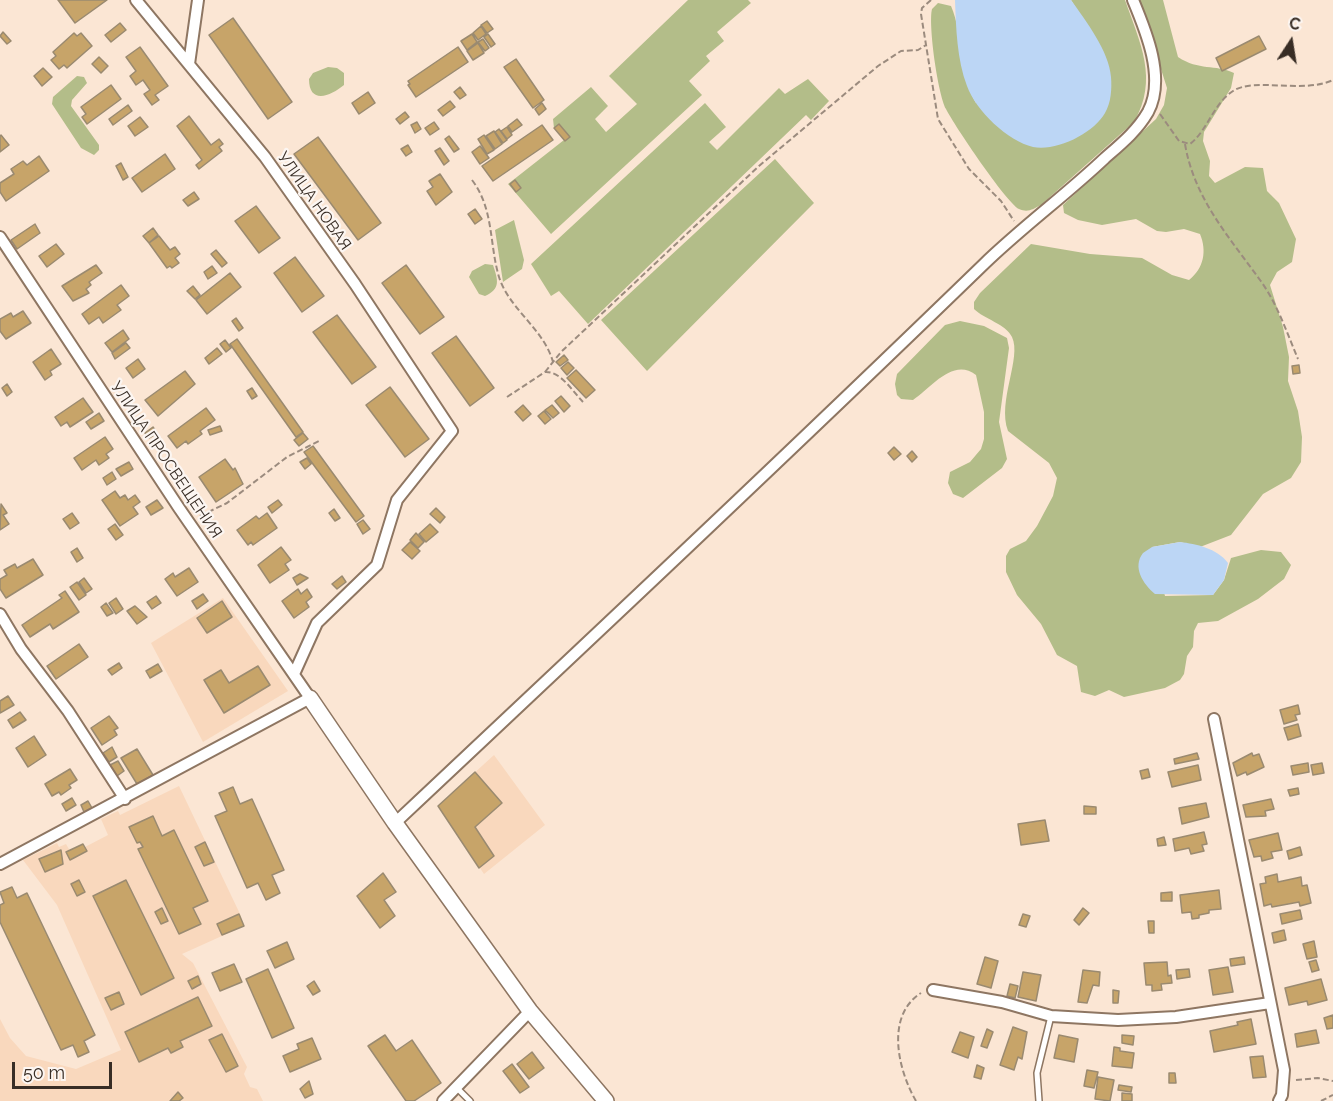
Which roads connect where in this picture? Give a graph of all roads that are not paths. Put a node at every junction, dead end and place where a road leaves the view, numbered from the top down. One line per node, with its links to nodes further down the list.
1 (136, 0): 4 (street, УЛИЦА НОВАЯ)
2 (198, 0): 4 (street)
3 (1134, 0): 11 (street)
4 (189, 64): 7 (street, УЛИЦА НОВАЯ)
5 (0, 237): 7 (street, УЛИЦА ПРОСВЕЩЕНИЯ)
6 (0, 614): 10 (street)
7 (294, 674): 8 (street, УЛИЦА ПРОСВЕЩЕНИЯ)
8 (310, 698): 10 (street); 11 (street)
9 (1214, 719): 14 (street)
10 (125, 799): 12 (street)
11 (395, 823): 15 (street)
12 (0, 864)
13 (933, 990): 16 (street)
14 (1270, 1003): 16 (street); 22 (street)
15 (530, 1011): 17 (street); 20 (street)
16 (1051, 1016): 21 (lane)
17 (456, 1088): 18 (street); 19 (lane)
18 (442, 1101)
19 (470, 1101)
20 (606, 1101)
21 (1039, 1101)
22 (1279, 1101)

